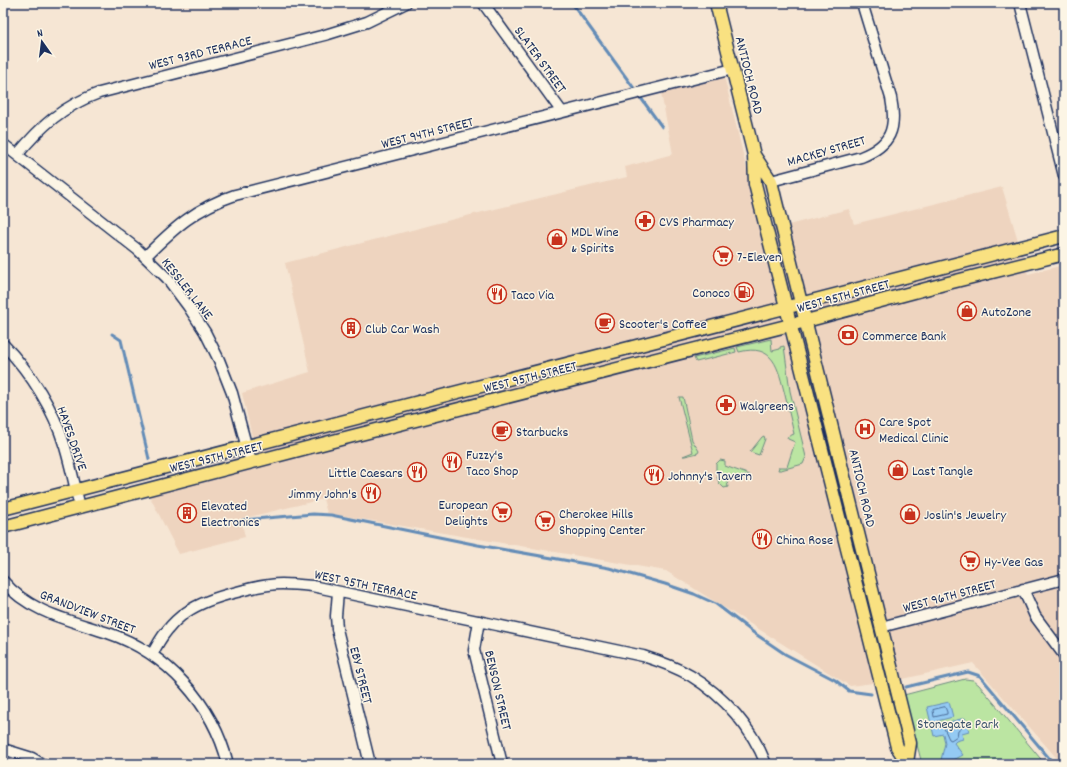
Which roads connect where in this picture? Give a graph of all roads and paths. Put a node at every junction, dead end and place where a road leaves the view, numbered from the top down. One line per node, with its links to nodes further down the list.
1 (406, 3): 9 (street, WEST 93RD TERRACE)
2 (483, 3): 7 (street, SLATER STREET)
3 (716, 3): 6 (main road, ANTIOCH ROAD)
4 (862, 3): 12 (street, MACKEY STREET)
5 (1020, 3): 11 (street)
6 (733, 70): 7 (street, WEST 94TH STREET); 10 (main road, ANTIOCH ROAD)
7 (562, 112): 15 (street, WEST 94TH STREET)
8 (3, 144): 9 (street, KESSLER LANE)
9 (17, 155): 15 (street, KESSLER LANE)
10 (754, 155): 12 (main road, ANTIOCH ROAD); 17 (main road, ANTIOCH ROAD)
11 (1064, 176)
12 (771, 180): 16 (main road, ANTIOCH ROAD)
13 (1064, 236): 16 (main road, WEST 95TH STREET)
14 (1064, 254): 18 (main road, WEST 95TH STREET)
15 (145, 257): 21 (street, KESSLER LANE)
16 (802, 304): 17 (main road, WEST 95TH STREET); 18 (main road, ANTIOCH ROAD)
17 (786, 308): 19 (main road, ANTIOCH ROAD); 21 (main road, WEST 95TH STREET)
18 (806, 321): 19 (main road, WEST 95TH STREET); 32 (main road, ANTIOCH ROAD)
19 (790, 326): 22 (main road, WEST 95TH STREET); 36 (main road, ANTIOCH ROAD)
20 (3, 344): 23 (street, HAYES DRIVE)
21 (247, 446): 22 (street, KESSLER LANE); 23 (main road, WEST 95TH STREET)
22 (251, 463): 24 (main road, WEST 95TH STREET)
23 (76, 490): 24 (street, HAYES DRIVE); 25 (main road, WEST 95TH STREET)
24 (80, 507): 26 (main road, WEST 95TH STREET)
25 (3, 509)
26 (3, 527)
27 (1064, 578): 29 (street, WEST 96TH STREET)
28 (3, 581): 33 (street, GRANDVIEW STREET)
29 (1023, 589): 32 (street, WEST 96TH STREET); 34 (street)
30 (338, 592): 31 (street, WEST 95TH TERRACE); 33 (street, WEST 95TH TERRACE); 39 (street, EBY STREET)
31 (479, 621): 40 (street, BENSON STREET); 41 (street, WEST 95TH TERRACE)
32 (882, 627): 36 (main road, ANTIOCH ROAD)
33 (152, 654): 38 (street, GRANDVIEW STREET)
34 (1064, 655)
35 (3, 749): 37 (street)
36 (905, 763)
37 (42, 764)
38 (228, 764)
39 (370, 764)
40 (502, 764)
41 (766, 764)

